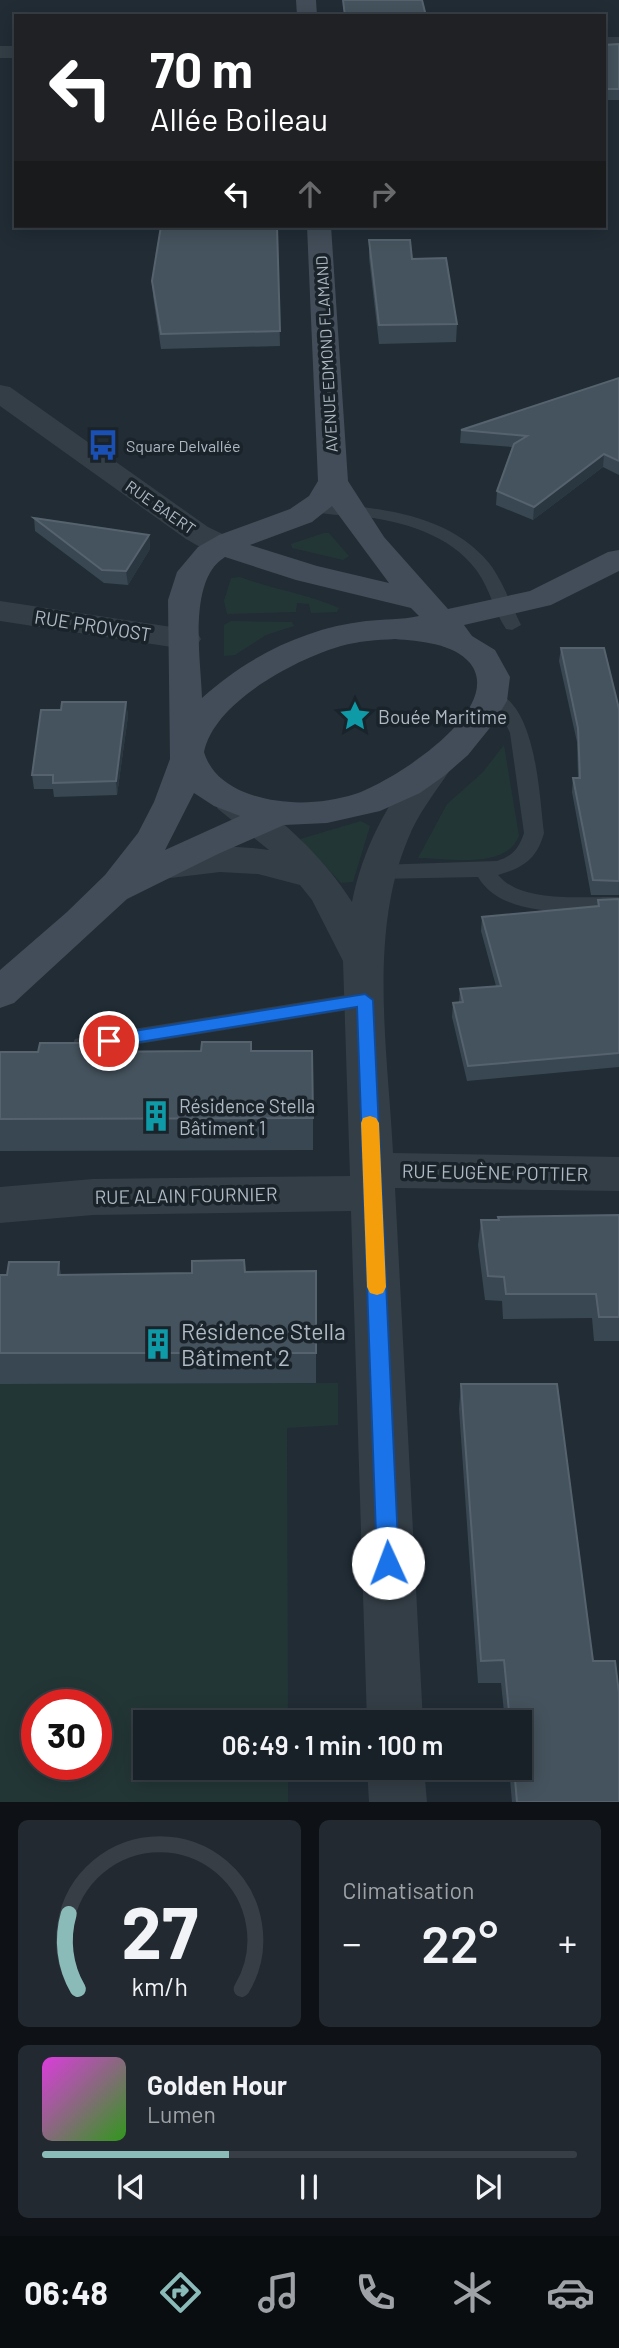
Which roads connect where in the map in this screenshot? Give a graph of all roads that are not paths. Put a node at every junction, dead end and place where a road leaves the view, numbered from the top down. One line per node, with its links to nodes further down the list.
1 (319, 228): 3 (street, AVENUE EDMOND FLAMAND)
2 (0, 393): 6 (street, RUE BAERT)
3 (334, 481): 4 (street); 5 (street)
4 (316, 508): 5 (lane); 6 (street)
5 (349, 510): 9 (street); 10 (lane)
6 (222, 546): 9 (street); 12 (street)
7 (619, 559): 10 (street)
8 (0, 611): 12 (street, RUE PROVOST)
9 (433, 612): 10 (street); 11 (street); 13 (street)
10 (508, 617): 14 (street)
11 (392, 629): 13 (street); 15 (street)
12 (185, 639): 15 (street)
13 (467, 645): 14 (street)
14 (491, 686): 16 (street); 19 (lane)
15 (187, 755): 17 (street); 22 (street)
16 (432, 770): 17 (street); 20 (street)
17 (257, 811): 18 (street); 21 (street)
18 (162, 866): 21 (street); 22 (street)
19 (485, 870): 20 (lane); 23 (lane)
20 (377, 872): 24 (street)
21 (316, 876): 24 (street)
22 (107, 897): 25 (street)
23 (619, 904)
24 (364, 980): 26 (lane); 28 (street)
25 (0, 993)
26 (83, 1045)
27 (619, 1174): 28 (street, RUE EUGÈNE POTTIER)
28 (372, 1181): 29 (street, RUE ALAIN FOURNIER); 30 (street)
29 (0, 1205)
30 (394, 1710)
31 (397, 1780): 32 (street)
32 (398, 1802)

